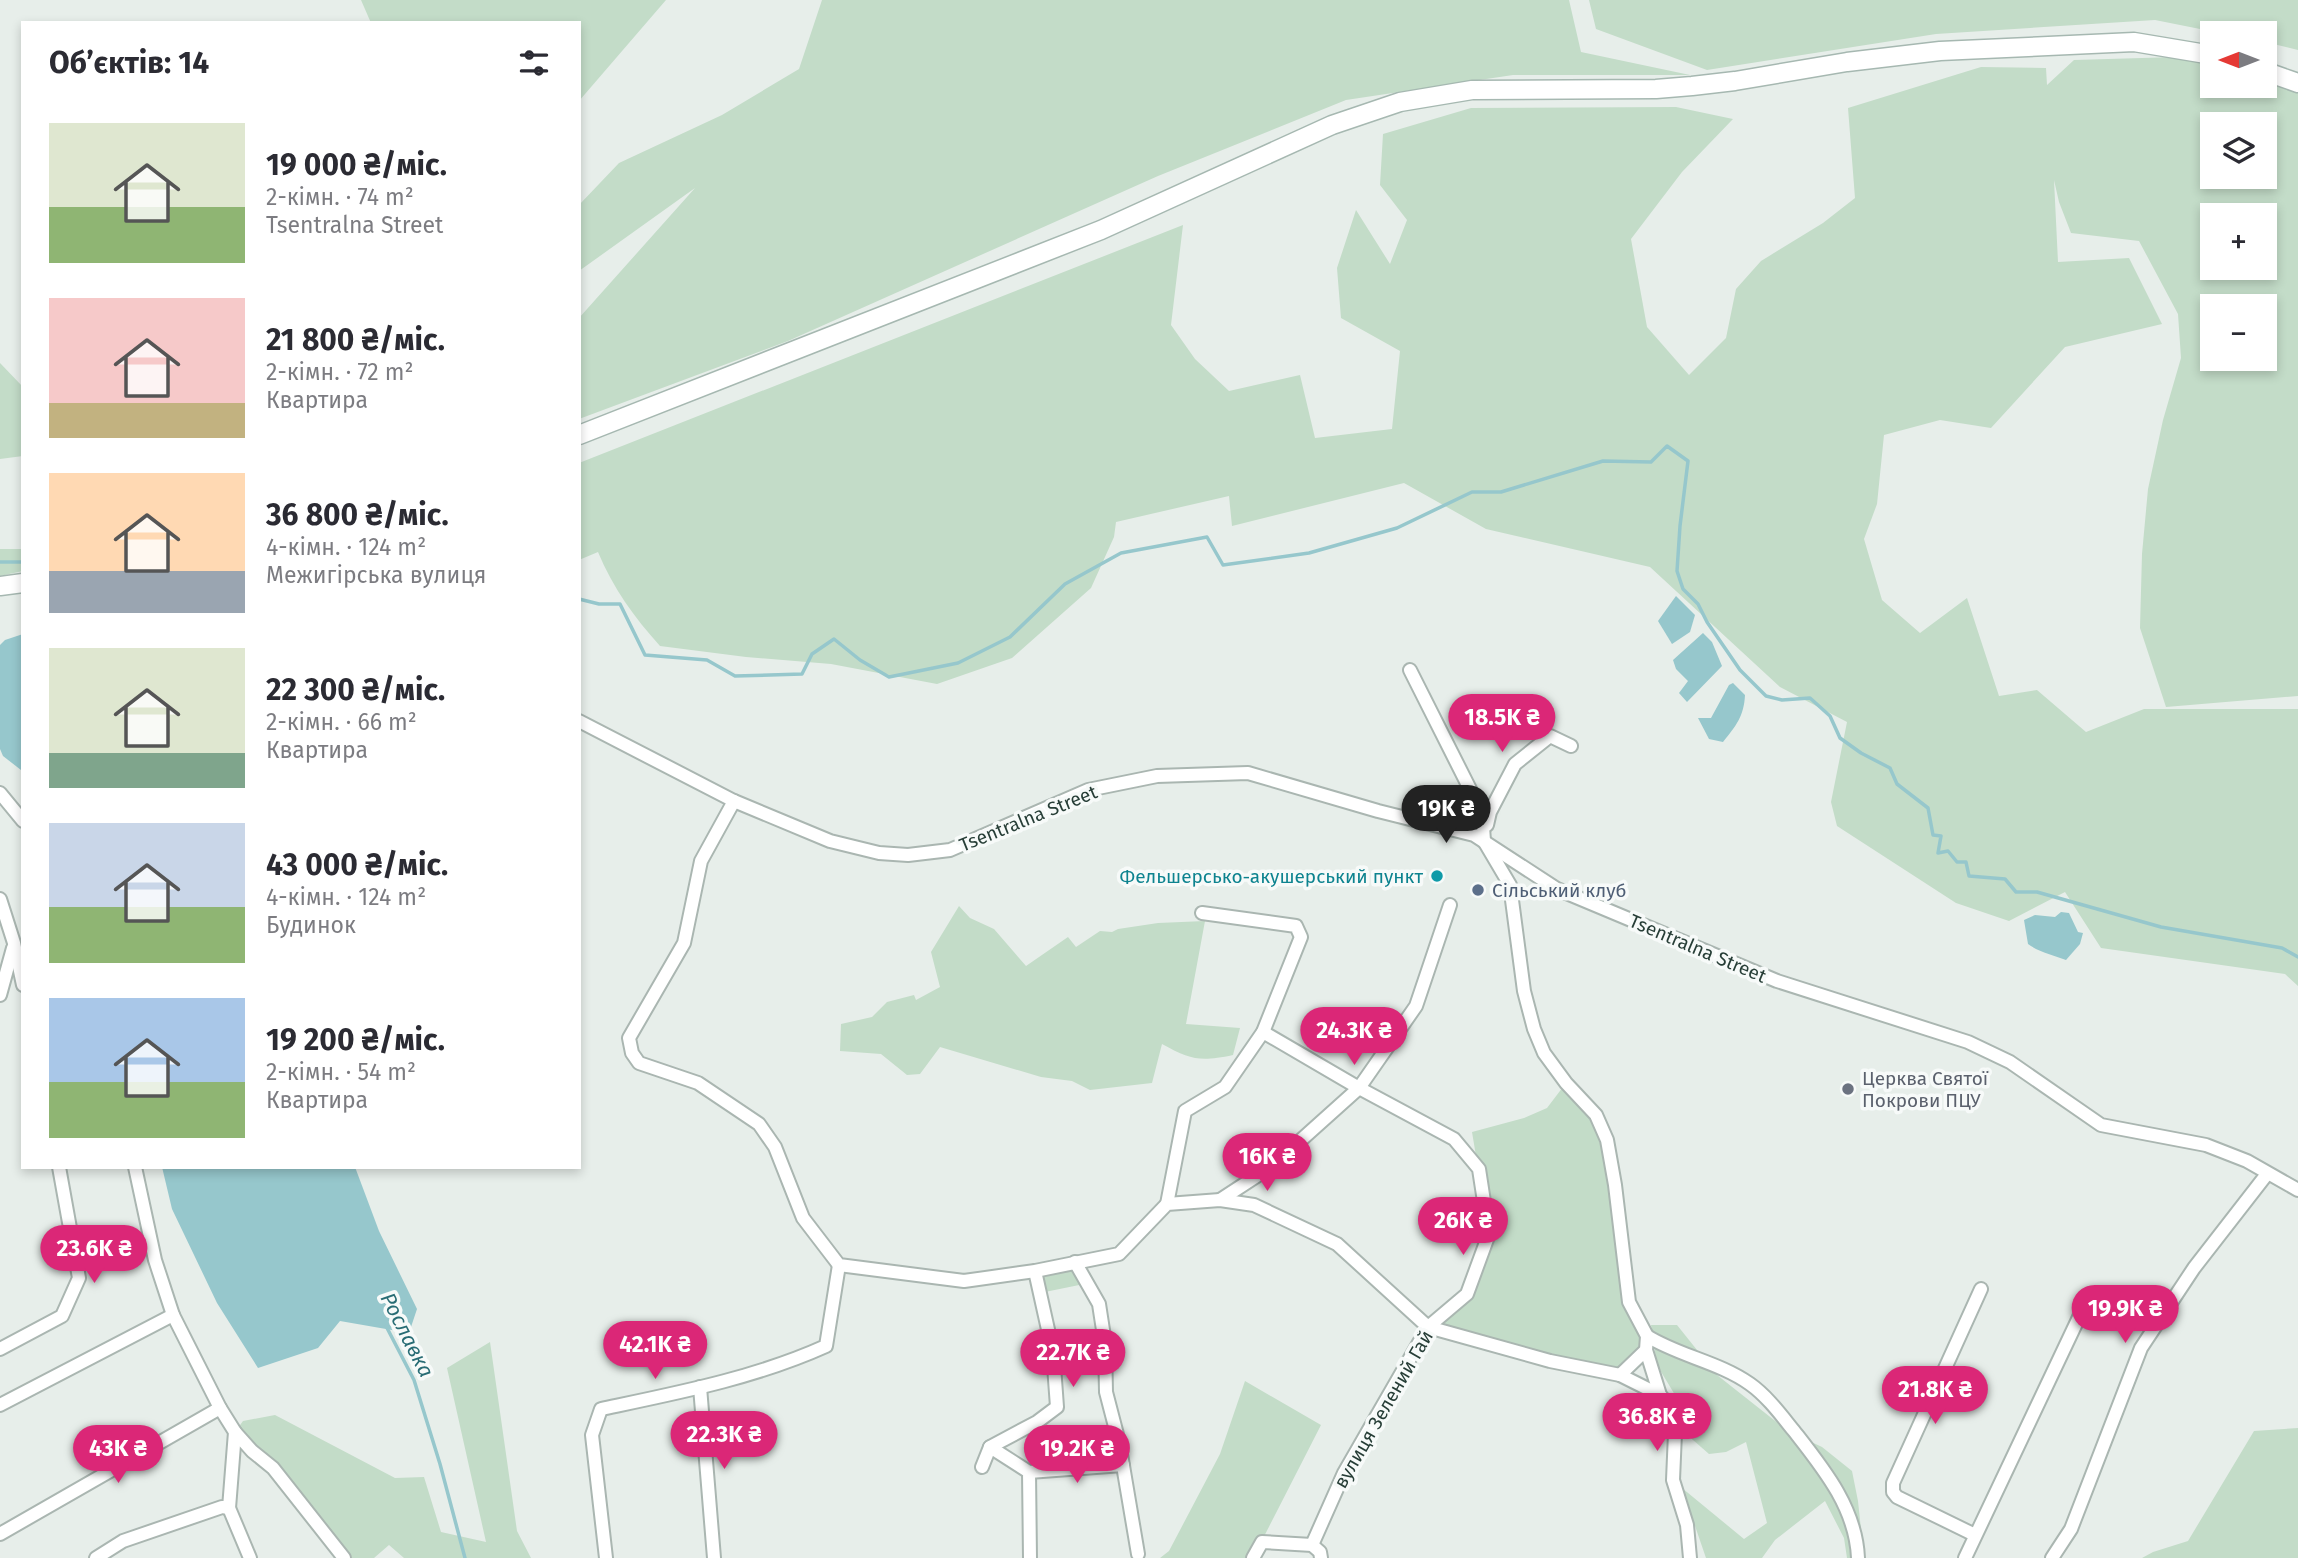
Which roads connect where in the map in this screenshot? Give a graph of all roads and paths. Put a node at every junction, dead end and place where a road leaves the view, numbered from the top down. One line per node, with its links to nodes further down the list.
1 (2200, 53): 4 (main road)
2 (2277, 76): 3 (main road)
3 (2298, 83)
4 (581, 434)
5 (21, 583): 6 (main road)
6 (0, 586)
7 (1410, 670): 13 (street)
8 (581, 722): 11 (street, Tsentralna Street)
9 (1571, 746): 13 (street)
10 (0, 793): 12 (street)
11 (734, 801): 13 (street, Tsentralna Street); 29 (street)
12 (21, 819)
13 (1484, 842): 24 (street, Tsentralna Street); 35 (street)
14 (0, 899): 17 (street)
15 (1450, 905): 21 (street)
16 (1202, 913): 20 (street)
17 (14, 943): 18 (street); 19 (street)
18 (21, 976)
19 (0, 995)
20 (1263, 1032): 21 (street, вулиця Зелений Гай); 27 (street)
21 (1359, 1088): 26 (street); 34 (street, вулиця Зелений Гай)
22 (59, 1169): 36 (street)
23 (135, 1169): 33 (street)
24 (2267, 1174): 25 (street, Tsentralna Street); 64 (street)
25 (2298, 1190)
26 (1220, 1200): 27 (street); 34 (street)
27 (1167, 1204): 28 (street)
28 (1075, 1262): 30 (street); 45 (street)
29 (839, 1265): 30 (street); 39 (street)
30 (1035, 1270): 44 (street)
31 (1981, 1289): 50 (street)
32 (2091, 1294): 50 (street)
33 (173, 1315): 41 (street); 42 (street)
34 (1428, 1327): 38 (street); 51 (street, вулиця Зелений Гай)
35 (1647, 1336): 37 (street); 62 (street)
36 (0, 1349)
37 (1646, 1350): 38 (street); 40 (street)
38 (1620, 1376): 40 (street)
39 (700, 1387): 56 (street); 57 (street)
40 (1660, 1395): 61 (street)
41 (0, 1405)
42 (219, 1408): 43 (street); 49 (street)
43 (236, 1432): 48 (street); 55 (street)
44 (990, 1447): 46 (street); 47 (street)
45 (1123, 1465): 47 (street); 52 (street)
46 (982, 1467)
47 (1029, 1472): 58 (street)
48 (229, 1508): 53 (street); 54 (street)
49 (0, 1534)
50 (1975, 1535): 63 (street)
51 (1312, 1545): 59 (street); 60 (street)
52 (1138, 1555)
53 (96, 1558)
54 (250, 1558)
55 (344, 1558)
56 (606, 1558)
57 (715, 1558)
58 (1030, 1558)
59 (1253, 1558)
60 (1321, 1558)
61 (1690, 1558)
62 (1858, 1558)
63 (1965, 1558)
64 (2052, 1558)

